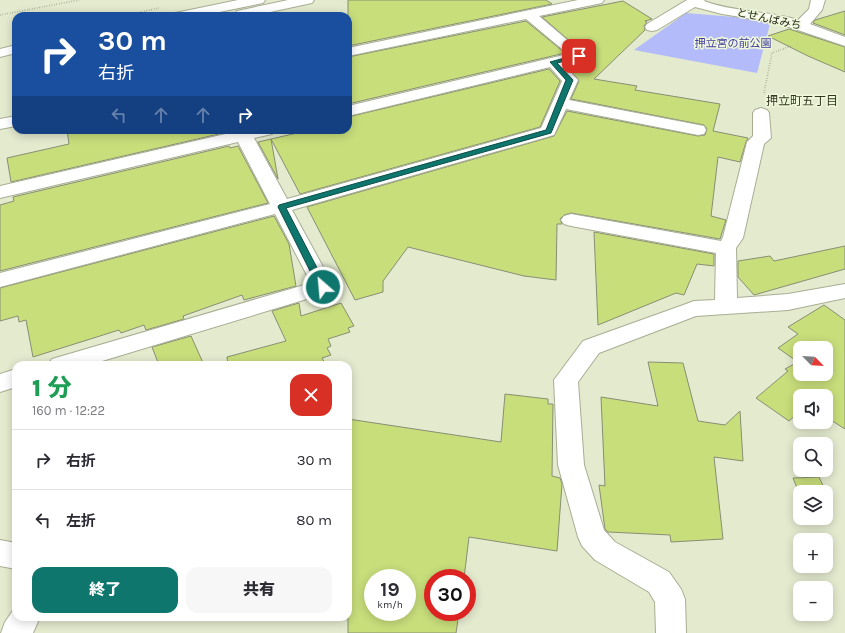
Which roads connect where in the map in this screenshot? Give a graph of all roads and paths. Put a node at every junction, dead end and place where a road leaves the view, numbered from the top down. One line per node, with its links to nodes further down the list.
1 (79, 0): 7 (path)
2 (258, 0): 8 (street)
3 (307, 0): 9 (street)
4 (597, 0): 12 (street)
5 (818, 0): 13 (street)
6 (695, 1): 13 (street, とせんばみち); 14 (street)
7 (16, 12)
8 (200, 12)
9 (253, 12)
10 (12, 13): 11 (path)
11 (0, 15)
12 (529, 15): 18 (street); 21 (street)
13 (801, 25): 15 (street, とせんばみち)
14 (652, 27)
15 (826, 35): 16 (street, とせんばみち); 25 (path)
16 (845, 42)
17 (12, 50): 19 (street)
18 (352, 51)
19 (0, 53)
20 (12, 62): 22 (street)
21 (553, 62): 23 (street); 24 (street)
22 (0, 64)
23 (560, 103): 28 (street); 32 (street)
24 (352, 110)
25 (761, 113): 34 (street)
26 (12, 121): 27 (street)
27 (0, 124)
28 (698, 130)
29 (238, 134): 31 (street)
30 (243, 134): 32 (street)
31 (0, 192)
32 (282, 207): 35 (street); 38 (street)
33 (571, 220): 34 (street)
34 (726, 248): 37 (street)
35 (0, 280)
36 (845, 292): 37 (street)
37 (726, 307): 45 (street)
38 (73, 361)
39 (12, 379): 40 (street)
40 (0, 383)
41 (0, 553): 42 (street)
42 (12, 555)
43 (23, 621): 44 (street)
44 (16, 633)
45 (671, 633)

